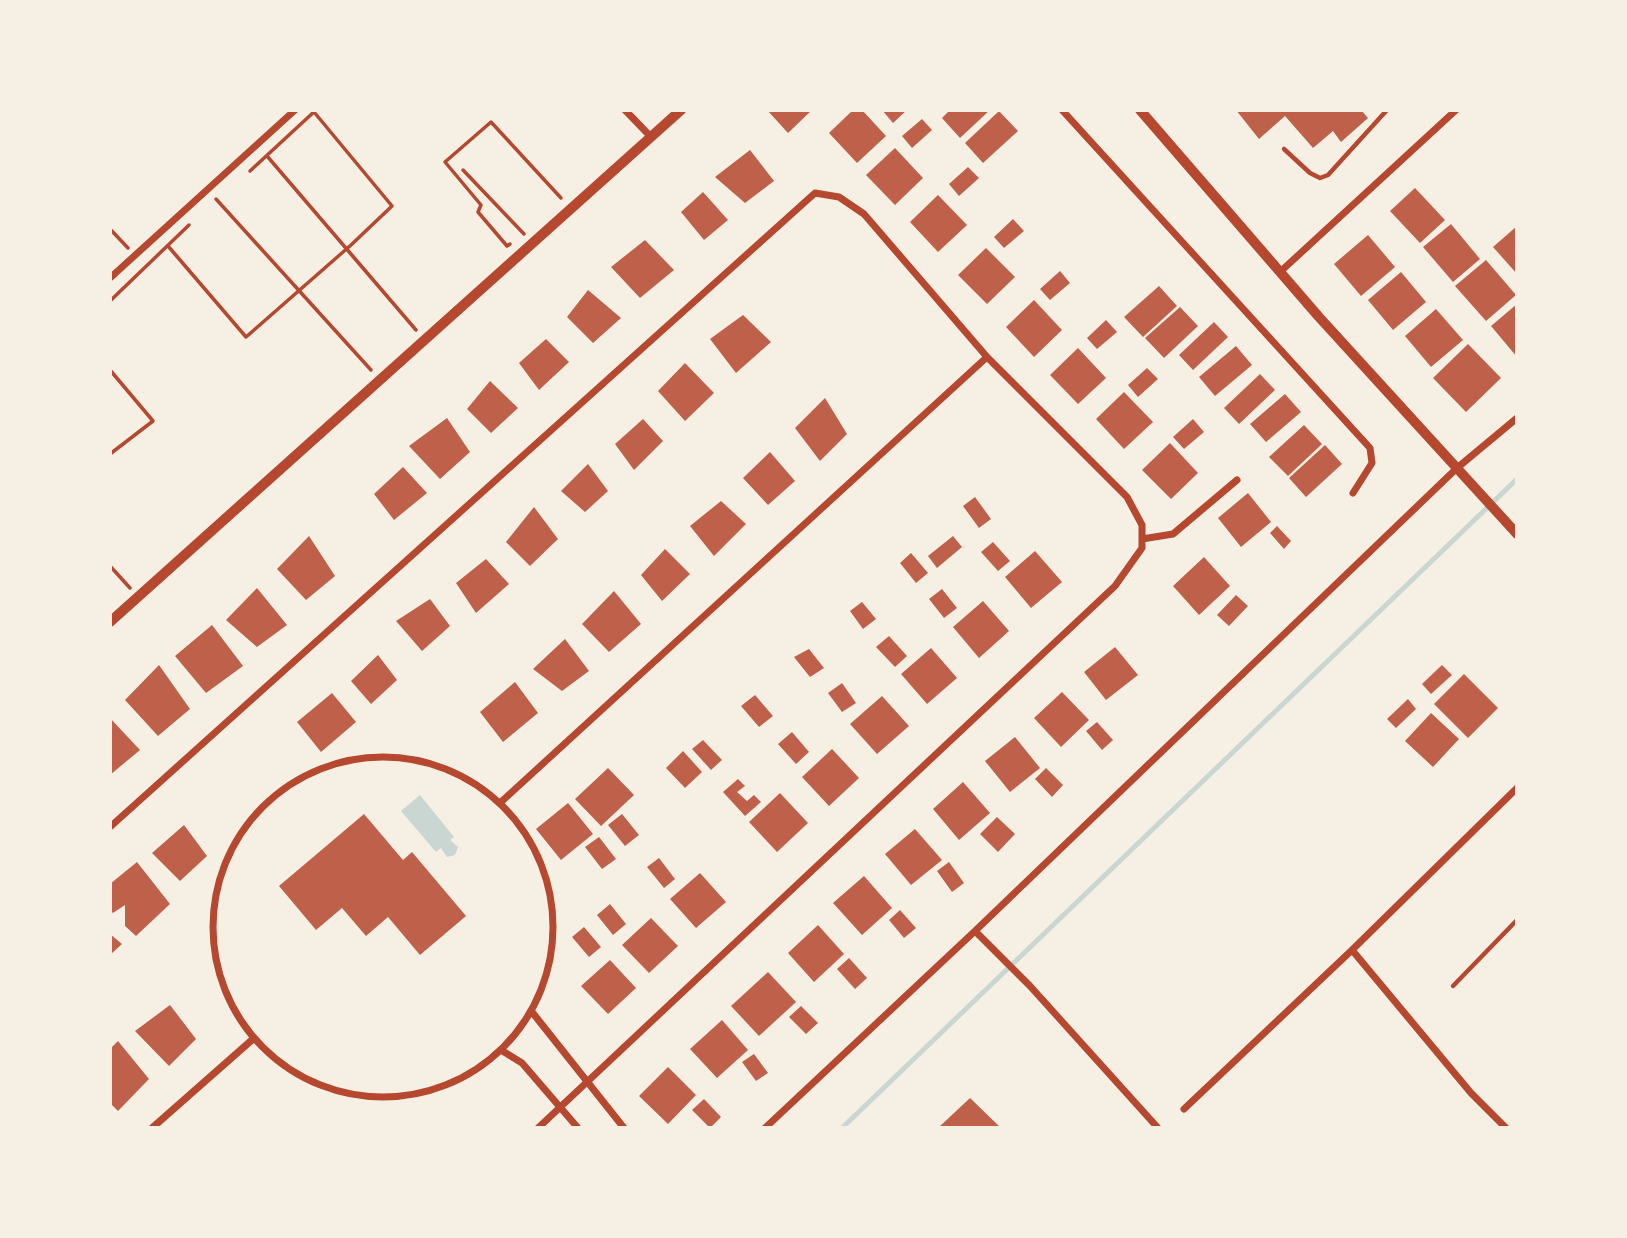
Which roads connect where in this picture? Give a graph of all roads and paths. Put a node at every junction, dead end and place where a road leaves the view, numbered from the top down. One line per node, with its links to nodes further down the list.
1 (295, 110): 22 (street)
2 (625, 110): 9 (street)
3 (681, 110): 9 (street)
4 (1062, 110): 35 (street)
5 (1140, 110): 23 (main road)
6 (1387, 110): 10 (lane)
7 (1456, 110): 23 (street)
8 (315, 111): 11 (path); 21 (path)
9 (651, 137): 19 (street)
10 (1284, 149)
11 (267, 156): 13 (path); 21 (path)
12 (463, 170): 19 (path)
13 (247, 173)
14 (568, 206): 18 (path)
15 (206, 208): 25 (path)
16 (197, 218): 20 (path)
17 (110, 229): 22 (path)
18 (515, 240)
19 (532, 244): 40 (street)
20 (168, 246): 25 (path); 26 (path)
21 (346, 250): 25 (path); 27 (path)
22 (134, 254): 24 (street)
23 (1280, 272): 33 (main road)
24 (110, 278)
25 (297, 290): 29 (path)
26 (110, 301)
27 (408, 340)
28 (987, 357): 37 (street); 42 (street); 43 (street)
29 (379, 363)
30 (110, 370): 32 (path)
31 (1517, 418): 33 (street)
32 (110, 454)
33 (1457, 468): 36 (main road); 45 (street)
34 (1237, 480): 37 (street)
35 (1353, 494)
36 (1515, 531)
37 (1142, 539): 51 (street)
38 (110, 566): 39 (path)
39 (130, 588)
40 (110, 622)
41 (1517, 788): 46 (street)
42 (501, 802): 48 (street); 49 (street)
43 (110, 827)
44 (1517, 920): 47 (lane)
45 (975, 931): 58 (street); 59 (street)
46 (1352, 950): 53 (street); 60 (street)
47 (1453, 986)
48 (531, 1012): 50 (street); 51 (street)
49 (253, 1039): 50 (street); 54 (street)
50 (501, 1050): 52 (street)
51 (585, 1082): 52 (street); 57 (street)
52 (561, 1105): 55 (street); 56 (street)
53 (1184, 1109)
54 (152, 1128)
55 (538, 1128)
56 (578, 1128)
57 (624, 1128)
58 (765, 1128)
59 (1158, 1128)
60 (1506, 1128)

